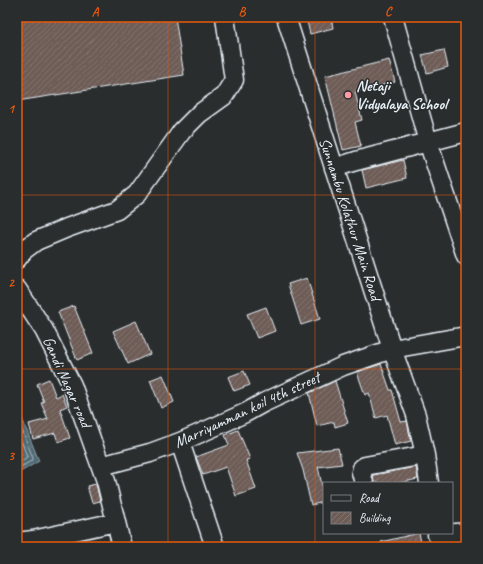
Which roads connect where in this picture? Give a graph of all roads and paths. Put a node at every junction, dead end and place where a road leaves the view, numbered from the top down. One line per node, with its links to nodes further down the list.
1 (225, 17): 8 (street)
2 (286, 17): 6 (street, Sunnambu Kolathur Main Road)
3 (392, 17): 5 (street)
4 (466, 132): 5 (street)
5 (428, 142): 6 (street); 7 (street)
6 (334, 168): 11 (street, Sunnambu Kolathur Main Road)
7 (466, 256)
8 (17, 259)
9 (17, 289): 14 (street, Gandi Nagar road)
10 (466, 336): 11 (street)
11 (392, 349): 12 (street, Marriyamman koil 4th street); 13 (street, Sunnambu Kolathur Main Road)
12 (180, 442): 14 (street, Marriyamman koil 4th street); 21 (street)
13 (425, 455): 15 (street); 16 (street, Sunnambu Kolathur Main Road)
14 (104, 473): 17 (street, Gandi Nagar road)
15 (364, 482)
16 (429, 482)
17 (116, 522): 20 (street); 22 (street, Gandi Nagar road)
18 (466, 532): 19 (street)
19 (436, 538)
20 (17, 542)
21 (215, 546)
22 (122, 547)

